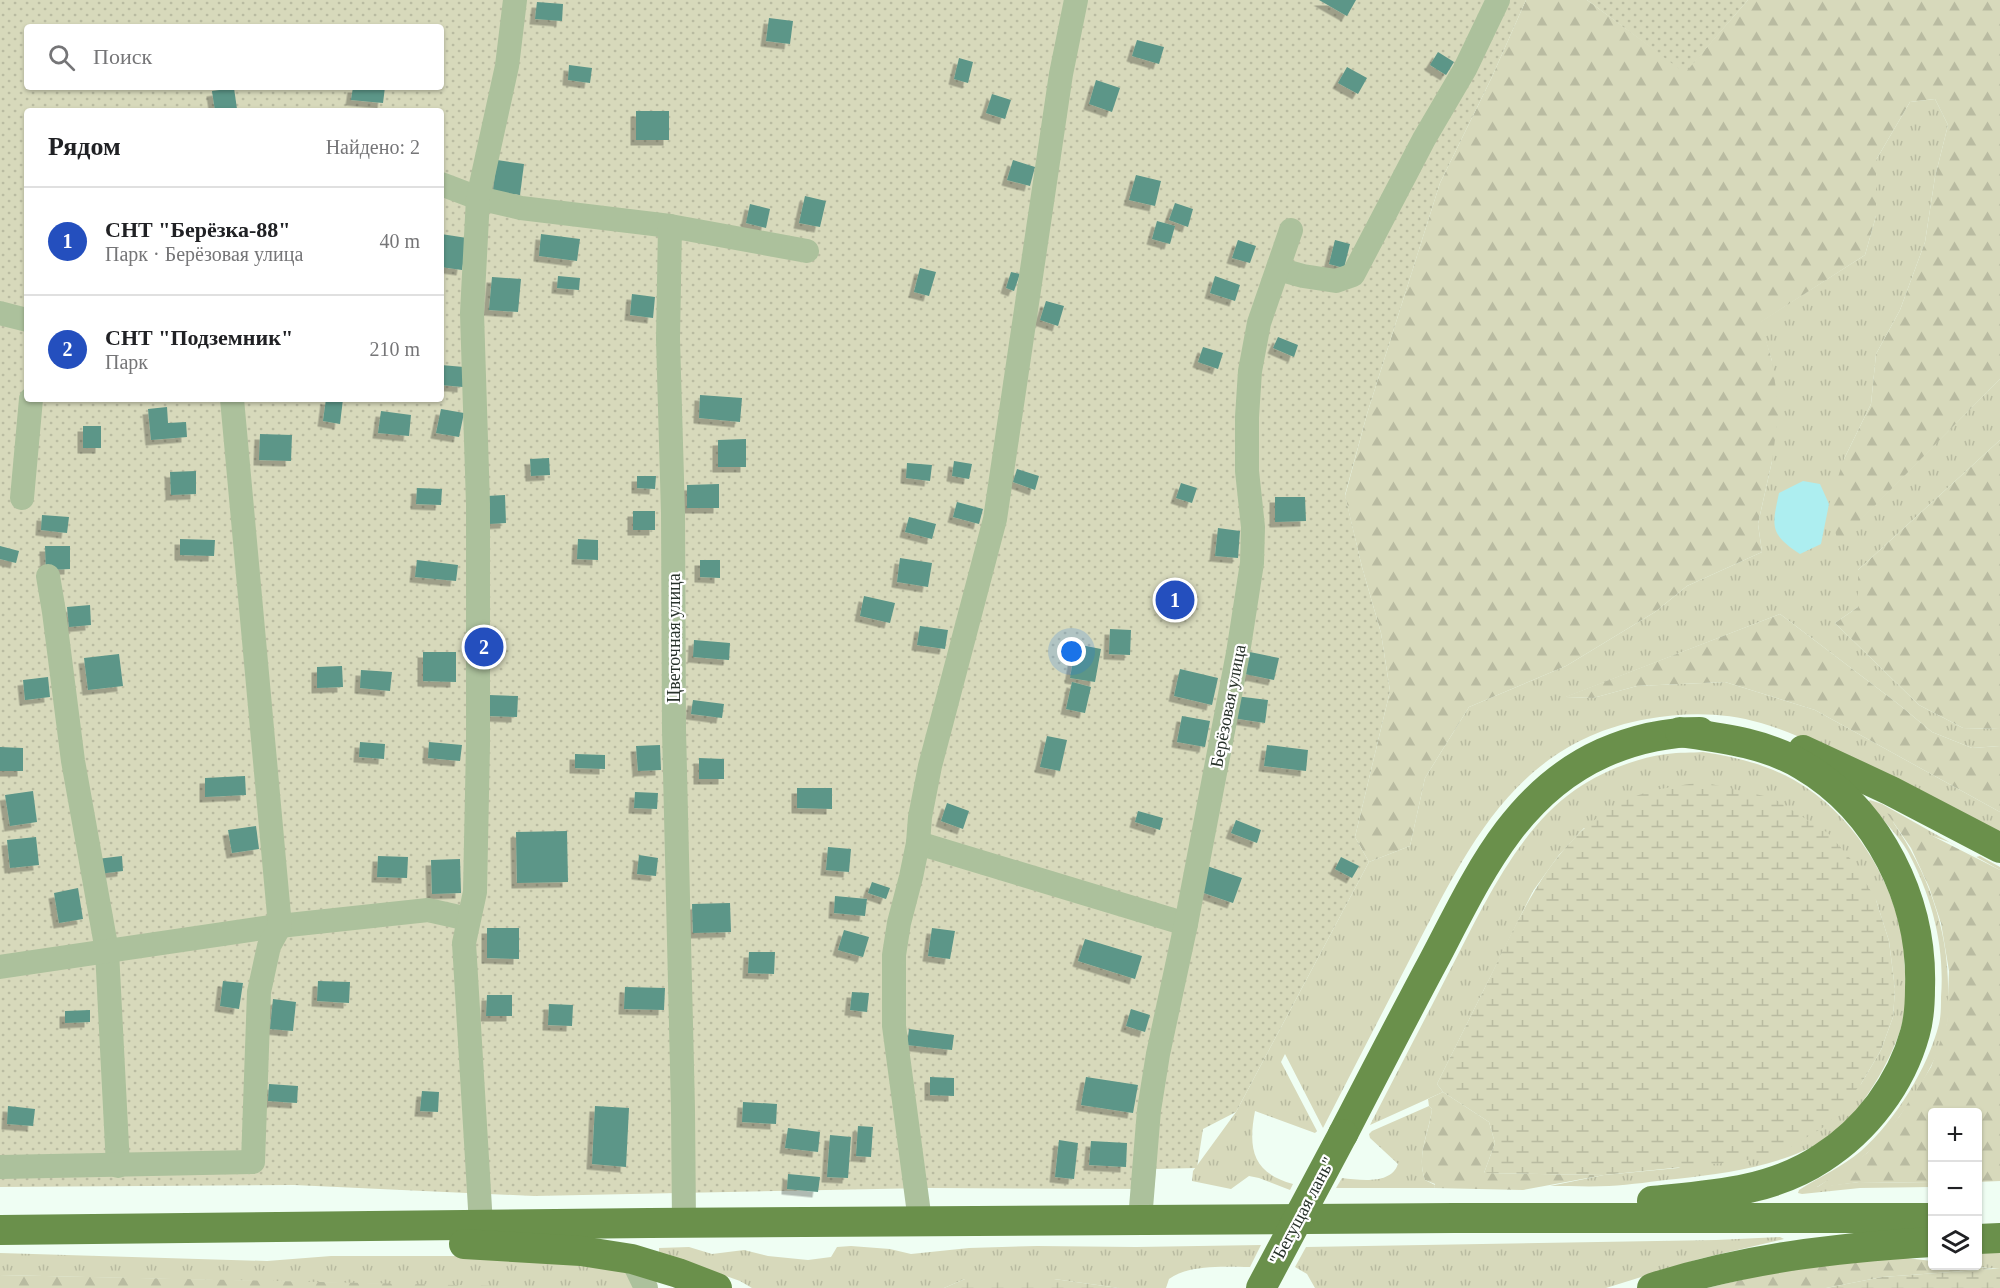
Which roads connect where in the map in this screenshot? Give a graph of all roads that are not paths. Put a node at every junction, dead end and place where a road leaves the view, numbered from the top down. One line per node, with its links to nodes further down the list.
1 (515, 0): 5 (street)
2 (1076, 0): 17 (street)
3 (1498, 0): 9 (street)
4 (444, 185): 5 (street)
5 (478, 198): 6 (street); 19 (street)
6 (670, 226): 8 (street); 32 (street, Цветочная улица)
7 (1292, 230): 9 (street, Берёзовая улица)
8 (807, 251)
9 (1278, 269): 20 (street, Берёзовая улица)
10 (0, 313): 11 (street)
11 (24, 319)
12 (31, 402): 14 (street)
13 (232, 402): 21 (street)
14 (22, 498)
15 (48, 576): 22 (street)
16 (1680, 732): 18 (main road); 26 (main road); 42 (main road, "Бегущая лань", bridge)
17 (918, 843): 20 (street); 31 (street)
18 (2000, 848)
19 (468, 919): 21 (street); 33 (street)
20 (1186, 924): 30 (street, Берёзовая улица)
21 (280, 926): 22 (street); 24 (street)
22 (107, 951): 23 (street); 24 (street)
23 (0, 967)
24 (118, 1166): 25 (street)
25 (0, 1167)
26 (1454, 1218): 27 (main road); 30 (main road)
27 (1928, 1218)
28 (1982, 1218): 29 (main road)
29 (2000, 1218)
30 (1140, 1220): 31 (main road)
31 (920, 1221): 32 (main road)
32 (684, 1223): 33 (main road)
33 (481, 1225): 35 (main road)
34 (0, 1230): 35 (main road)
35 (83, 1230): 39 (main road)
36 (2000, 1238): 37 (main road)
37 (1982, 1239)
38 (1928, 1242): 43 (main road)
39 (632, 1259): 40 (street); 41 (main road)
40 (646, 1288)
41 (717, 1288)
42 (1261, 1288)
43 (1652, 1288)

